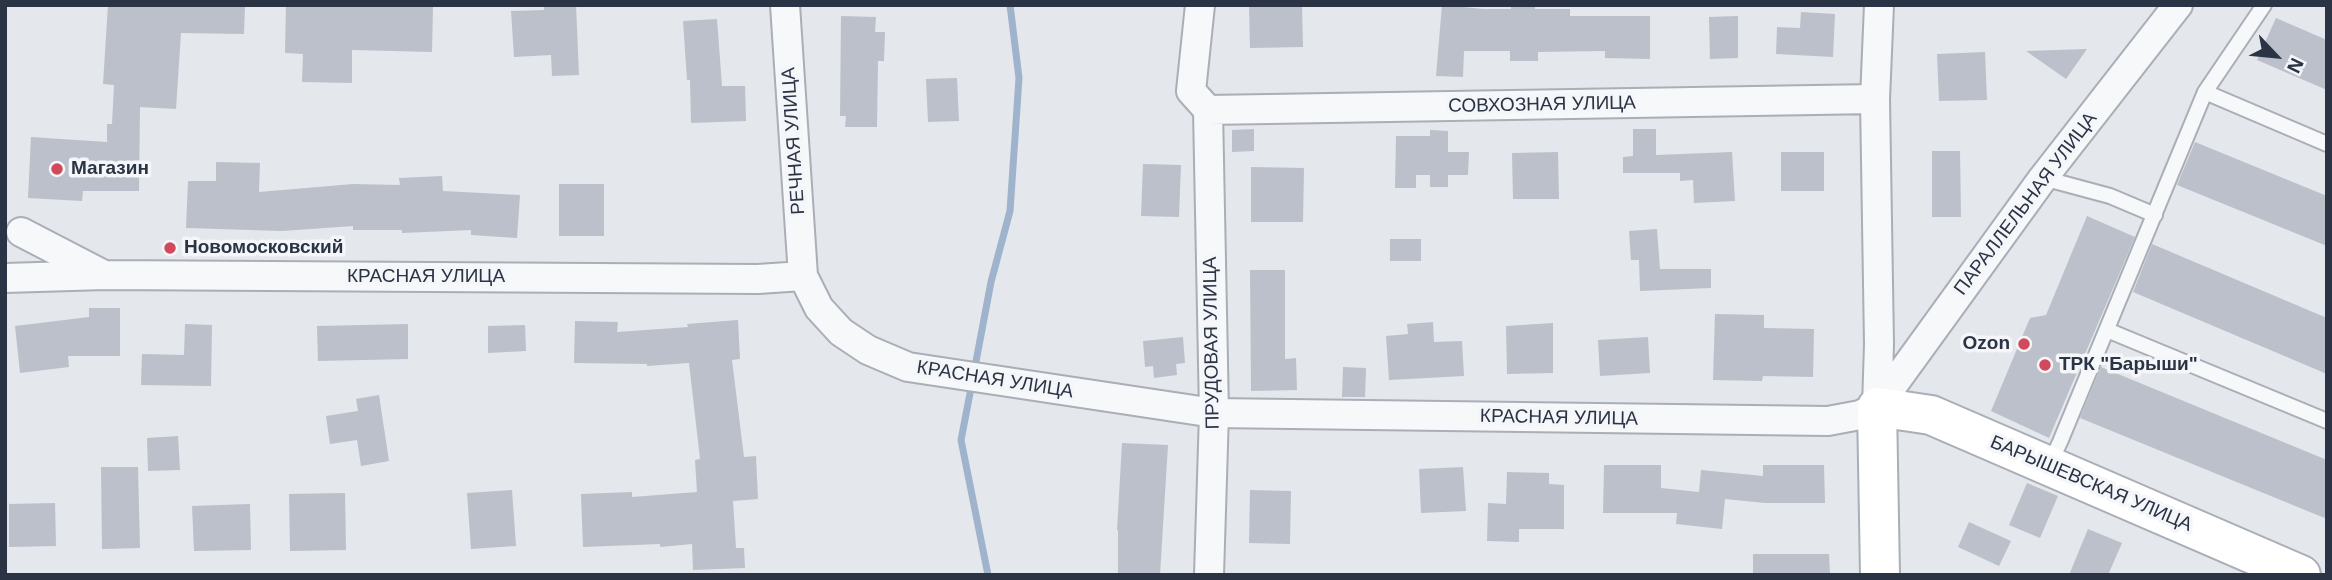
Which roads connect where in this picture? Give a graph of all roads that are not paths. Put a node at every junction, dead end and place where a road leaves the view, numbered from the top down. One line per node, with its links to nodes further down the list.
1 (785, 5): 14 (street, РЕЧНАЯ УЛИЦА)
2 (1200, 5): 8 (street)
3 (1879, 5): 7 (street)
4 (2178, 5): 10 (street, ПАРАЛЛЕЛЬНАЯ УЛИЦА)
5 (2264, 5): 6 (lane)
6 (2206, 92): 9 (lane); 11 (lane)
7 (1875, 99): 8 (street, СОВХОЗНАЯ УЛИЦА); 17 (street)
8 (1208, 110): 18 (street, ПРУДОВАЯ УЛИЦА)
9 (2327, 144)
10 (2043, 178): 11 (lane); 17 (street, ПАРАЛЛЕЛЬНАЯ УЛИЦА)
11 (2155, 215): 16 (lane)
12 (13, 224): 13 (street, КРАСНАЯ УЛИЦА); 15 (street)
13 (106, 275): 14 (street, КРАСНАЯ УЛИЦА); 15 (street, КРАСНАЯ УЛИЦА)
14 (803, 276): 18 (street, КРАСНАЯ УЛИЦА)
15 (5, 277)
16 (2107, 330): 19 (lane); 20 (lane)
17 (1877, 407): 18 (street, КРАСНАЯ УЛИЦА); 20 (street, БАРЫШЕВСКАЯ УЛИЦА); 22 (street)
18 (1214, 413): 21 (street, ПРУДОВАЯ УЛИЦА)
19 (2327, 421)
20 (2049, 464): 23 (street, БАРЫШЕВСКАЯ УЛИЦА)
21 (1209, 575)
22 (1880, 575)
23 (2301, 575)

